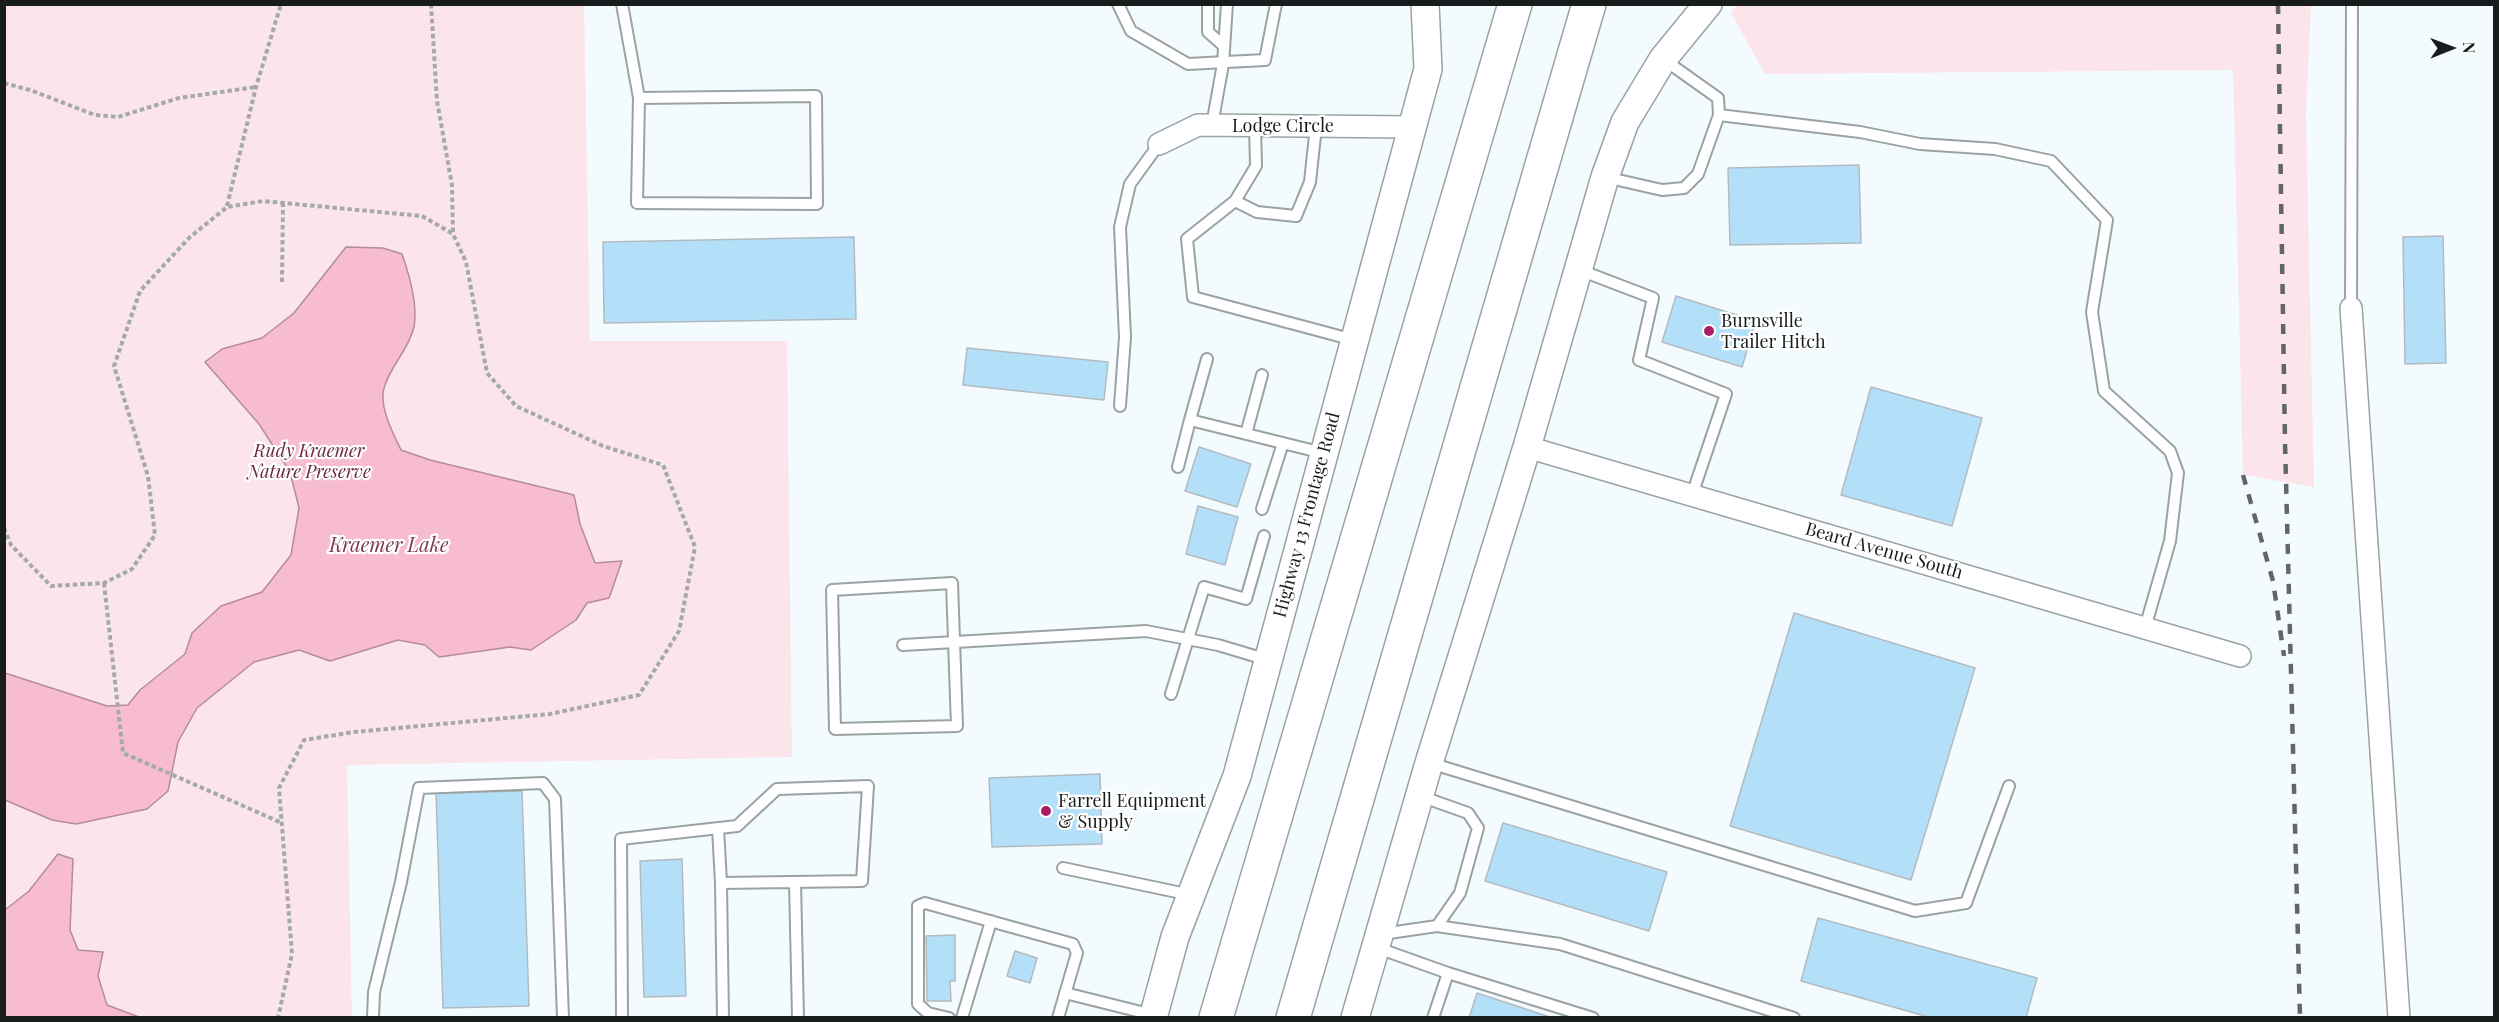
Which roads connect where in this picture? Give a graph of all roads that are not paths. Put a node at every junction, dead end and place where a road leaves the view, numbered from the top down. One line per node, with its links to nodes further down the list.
1 (622, 4): 14 (lane)
2 (1118, 4): 13 (lane)
3 (1208, 4): 11 (lane)
4 (1227, 4): 11 (lane)
5 (1276, 4): 13 (lane)
6 (1425, 4): 19 (street, Highway 13 Frontage Road)
7 (1515, 4): 67 (highway)
8 (1589, 4): 68 (highway)
9 (1708, 4): 12 (street)
10 (2352, 4): 24 (lane)
11 (1224, 46): 13 (lane)
12 (1663, 59): 15 (lane); 21 (street)
13 (1223, 64): 16 (lane)
14 (639, 98): 14 (lane)
15 (1719, 115): 21 (lane); 38 (lane)
16 (1212, 125): 17 (street, Lodge Circle); 20 (street, Lodge Circle)
17 (1256, 126): 18 (street, Lodge Circle); 22 (lane)
18 (1316, 126): 19 (street, Lodge Circle); 22 (lane)
19 (1412, 127): 25 (street, Highway 13 Frontage Road)
20 (1159, 144): 28 (lane)
21 (1605, 177): 23 (street)
22 (1235, 201): 25 (lane)
23 (1577, 269): 32 (street); 35 (lane)
24 (2351, 308): 73 (street)
25 (1354, 340): 33 (street, Highway 13 Frontage Road)
26 (1207, 358): 29 (lane)
27 (1262, 375): 30 (lane)
28 (1120, 406)
29 (1190, 420): 30 (lane); 34 (lane)
30 (1246, 434): 31 (lane)
31 (1283, 443): 33 (lane); 36 (lane)
32 (1527, 447): 35 (street, Beard Avenue South); 45 (street)
33 (1324, 453): 43 (street, Highway 13 Frontage Road)
34 (1178, 467)
35 (1692, 495): 38 (street, Beard Avenue South)
36 (1262, 509)
37 (1264, 536): 39 (lane)
38 (2145, 628): 42 (street, Beard Avenue South)
39 (1188, 639): 40 (lane); 43 (lane); 44 (lane)
40 (954, 642): 40 (lane); 41 (lane)
41 (903, 645)
42 (2240, 656)
43 (1268, 660): 52 (street, Highway 13 Frontage Road)
44 (1171, 694)
45 (1429, 763): 46 (lane); 47 (street)
46 (2009, 786)
47 (1420, 796): 54 (lane); 55 (street)
48 (718, 828): 50 (lane); 51 (lane); 61 (lane)
49 (1063, 868): 52 (lane)
50 (795, 882): 51 (lane); 63 (lane)
51 (721, 883): 62 (lane)
52 (1191, 895): 58 (street, Highway 13 Frontage Road)
53 (991, 921): 57 (lane); 64 (lane); 65 (lane)
54 (1437, 926): 55 (lane); 72 (lane)
55 (1377, 941): 56 (lane); 69 (street)
56 (1448, 973): 70 (lane); 71 (lane)
57 (1065, 993): 58 (lane); 66 (lane)
58 (1153, 1016)
59 (373, 1017): 60 (lane)
60 (563, 1017)
61 (622, 1017)
62 (723, 1017)
63 (798, 1017)
64 (949, 1017)
65 (962, 1017)
66 (1058, 1017)
67 (1216, 1017)
68 (1293, 1017)
69 (1355, 1017)
70 (1433, 1017)
71 (1593, 1017)
72 (1794, 1017)
73 (2399, 1017)

